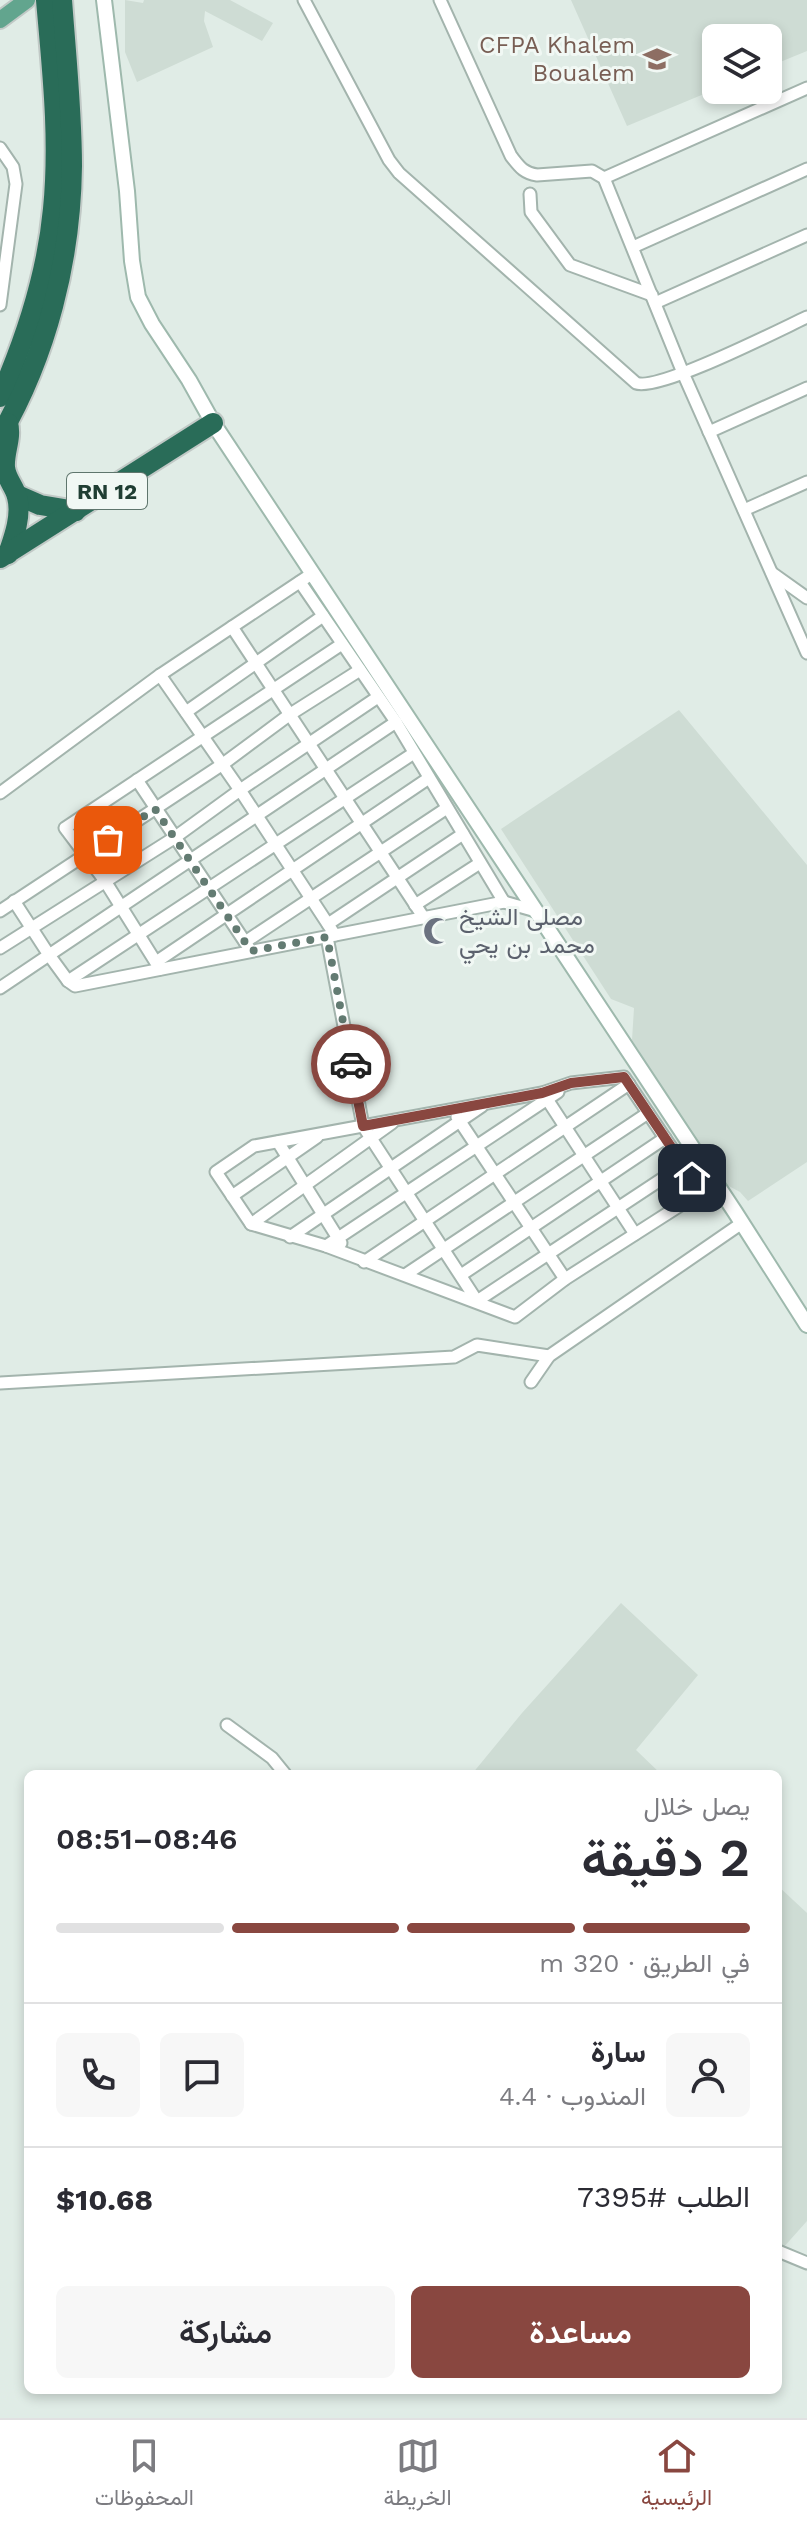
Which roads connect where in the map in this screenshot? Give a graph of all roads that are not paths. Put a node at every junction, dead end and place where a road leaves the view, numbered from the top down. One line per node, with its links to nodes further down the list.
1 (27, 0): 7 (main road)
2 (46, 0): 8 (highway)
3 (62, 0): 8 (highway)
4 (104, 0): 22 (street)
5 (304, 0): 19 (street)
6 (440, 0): 12 (street)
7 (0, 20)
8 (57, 43): 21 (highway); 23 (highway)
9 (807, 88): 12 (street)
10 (0, 148): 17 (street)
11 (807, 169): 15 (street)
12 (604, 178): 15 (street)
13 (530, 194): 16 (street)
14 (806, 237): 16 (street)
15 (633, 247): 16 (street)
16 (653, 299): 19 (street)
17 (0, 305)
18 (807, 317): 19 (street)
19 (683, 373): 24 (street)
20 (807, 388): 24 (street)
21 (0, 397)
22 (213, 423): 28 (highway, RN 12); 31 (street)
23 (4, 429): 26 (highway)
24 (709, 432): 27 (street)
25 (807, 482): 27 (street)
26 (17, 495): 28 (highway); 29 (highway)
27 (744, 510): 30 (street)
28 (76, 511): 29 (highway, RN 12)
29 (4, 556)
30 (772, 573): 32 (street); 36 (street)
31 (306, 578): 33 (street); 34 (street); 76 (street)
32 (807, 598)
33 (323, 616): 35 (street); 37 (street)
34 (232, 627): 37 (street); 39 (street)
35 (342, 644): 38 (street); 40 (street)
36 (807, 653)
37 (255, 664): 40 (street); 42 (street)
38 (360, 670): 41 (street); 43 (street)
39 (160, 675): 42 (street); 53 (street)
40 (273, 691): 43 (street); 45 (street)
41 (378, 697): 44 (street); 46 (street)
42 (186, 712): 45 (street)
43 (289, 715): 46 (street); 48 (street)
44 (396, 722): 47 (street); 49 (street)
45 (204, 738): 48 (street); 51 (street)
46 (307, 745): 49 (street); 52 (street)
47 (414, 753): 50 (street); 54 (street)
48 (223, 764): 52 (street); 56 (street)
49 (325, 770): 54 (street); 57 (street)
50 (429, 778): 55 (street); 58 (street)
51 (137, 780): 56 (street); 63 (street)
52 (240, 790): 57 (street); 60 (street)
53 (0, 793)
54 (344, 799): 58 (street); 61 (street)
55 (447, 808): 59 (street); 62 (street)
56 (155, 809): 60 (street); 63 (street)
57 (257, 816): 61 (street); 64 (street)
58 (361, 824): 62 (street); 66 (street)
59 (463, 834): 65 (street); 67 (street)
60 (174, 838): 64 (street); 68 (street)
61 (275, 844): 66 (street); 69 (street)
62 (380, 852): 67 (street); 70 (street)
63 (85, 856): 68 (street); 71 (street)
64 (189, 861): 69 (street); 74 (street)
65 (480, 863): 72 (street); 73 (street)
66 (292, 870): 70 (street); 77 (street)
67 (397, 878): 73 (street); 80 (street)
68 (105, 881): 74 (street); 79 (street)
69 (208, 888): 77 (street); 81 (street)
70 (311, 898): 80 (street); 82 (street)
71 (14, 901): 75 (street); 79 (street)
72 (504, 902): 76 (street); 78 (street)
73 (415, 905): 78 (street)
74 (120, 907): 81 (street); 84 (street)
75 (0, 911)
76 (536, 911): 115 (street)
77 (226, 914): 82 (street); 85 (street)
78 (424, 918): 80 (street)
79 (32, 927): 83 (street); 84 (street)
80 (330, 932): 82 (street); 95 (street)
81 (137, 935): 85 (street); 86 (street)
82 (248, 947): 85 (street)
83 (0, 948)
84 (49, 955): 86 (street); 87 (street)
85 (158, 965): 86 (street)
86 (68, 981)
87 (0, 988)
88 (629, 1084): 89 (street); 92 (street); 96 (street)
89 (545, 1096): 90 (street); 96 (street); 101 (street)
90 (486, 1103): 91 (street); 94 (street)
91 (452, 1110): 93 (street); 94 (street)
92 (648, 1113): 99 (street); 102 (street)
93 (396, 1120): 95 (street); 98 (street)
94 (460, 1121): 101 (street); 105 (street)
95 (363, 1126): 97 (street); 98 (street)
96 (565, 1127): 102 (street); 106 (street)
97 (321, 1134): 100 (street); 103 (street)
98 (371, 1138): 105 (street); 108 (street)
99 (665, 1138): 104 (street); 107 (street)
100 (278, 1142): 103 (street); 110 (street)
101 (476, 1146): 106 (street); 109 (street)
102 (583, 1156): 107 (street); 111 (street)
103 (288, 1157): 108 (street); 110 (street)
104 (683, 1165): 112 (street); 118 (street)
105 (391, 1168): 109 (street); 113 (street)
106 (495, 1174): 111 (street); 114 (street)
107 (600, 1181): 112 (street); 117 (street)
108 (305, 1185): 113 (street); 116 (street)
109 (407, 1192): 114 (street); 120 (street)
110 (232, 1196): 116 (street)
111 (513, 1202): 117 (street); 122 (street)
112 (617, 1208): 118 (street); 123 (street)
113 (323, 1214): 119 (street); 120 (street)
114 (425, 1221): 122 (street); 125 (street)
115 (742, 1223): 130 (street); 131 (street)
116 (251, 1224): 119 (street)
117 (531, 1228): 123 (street); 127 (street)
118 (635, 1234): 128 (street)
119 (290, 1237): 121 (street)
120 (338, 1237): 121 (street); 124 (street)
121 (326, 1246): 124 (street)
122 (443, 1248): 126 (street); 127 (street)
123 (548, 1253): 128 (street); 129 (street)
124 (350, 1257): 125 (street)
125 (364, 1262): 126 (street)
126 (405, 1275): 129 (street)
127 (461, 1275): 129 (street)
128 (565, 1279): 129 (street)
129 (477, 1301)
130 (807, 1325)
131 (549, 1356): 132 (street); 133 (street)
132 (531, 1382)
133 (0, 1383)
134 (227, 1725): 135 (street)
135 (282, 1770)
136 (782, 2253): 137 (street)
137 (807, 2263)

